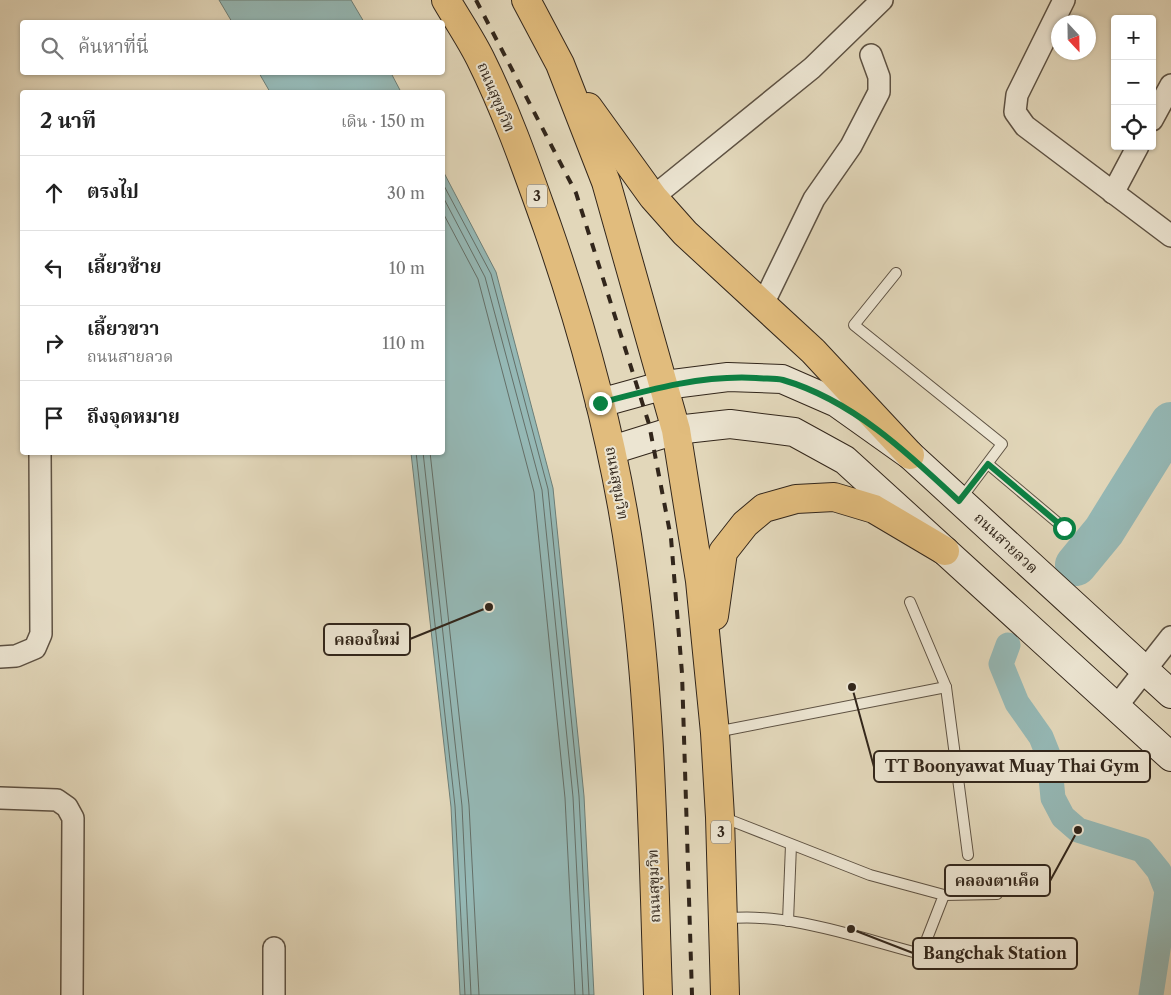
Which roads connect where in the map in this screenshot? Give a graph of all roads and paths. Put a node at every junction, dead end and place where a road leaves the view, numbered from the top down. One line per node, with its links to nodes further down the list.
1 (446, 0): 16 (highway, ถนนสุขุมวิท / 3)
2 (882, 0): 11 (street)
3 (1064, 0): 10 (street)
4 (529, 1): 6 (highway, 3)
5 (871, 55): 14 (street)
6 (560, 64): 11 (highway); 15 (highway, 3)
7 (1171, 85): 8 (street)
8 (1156, 113)
9 (1136, 150): 10 (street)
10 (1113, 192): 12 (street)
11 (653, 197): 14 (highway)
12 (1171, 236)
13 (896, 273): 21 (lane)
14 (763, 304): 20 (highway)
15 (664, 385): 16 (main road, ถนนสายลวด); 17 (highway, 3); 20 (main road, ถนนสายลวด)
16 (600, 403): 18 (highway, ถนนสุขุมวิท / 3)
17 (676, 430): 18 (main road); 24 (main road); 28 (highway, 3)
18 (612, 450): 46 (highway, ถนนสุขุมวิท / 3)
19 (40, 455): 27 (street)
20 (910, 456): 22 (main road, ถนนสายลวด)
21 (988, 464): 22 (lane); 23 (lane)
22 (959, 501): 29 (main road, ถนนสายลวด)
23 (1064, 528)
24 (945, 552): 28 (highway); 32 (main road)
25 (910, 602): 30 (lane)
26 (1171, 637): 29 (street)
27 (0, 657)
28 (709, 670): 33 (highway, 3)
29 (1146, 672): 31 (main road, ถนนสายลวด); 32 (street)
30 (946, 688): 33 (lane); 38 (lane)
31 (1171, 694)
32 (1116, 707): 34 (main road)
33 (715, 733): 36 (highway, 3)
34 (1171, 757)
35 (0, 798): 44 (street)
36 (720, 817): 37 (lane); 41 (highway, 3)
37 (791, 845): 40 (lane); 42 (lane)
38 (968, 855)
39 (997, 894): 40 (lane)
40 (944, 895): 42 (lane)
41 (722, 919): 42 (lane); 47 (highway, 3)
42 (788, 921)
43 (274, 948): 45 (street)
44 (72, 995)
45 (274, 995)
46 (658, 995)
47 (724, 995)

